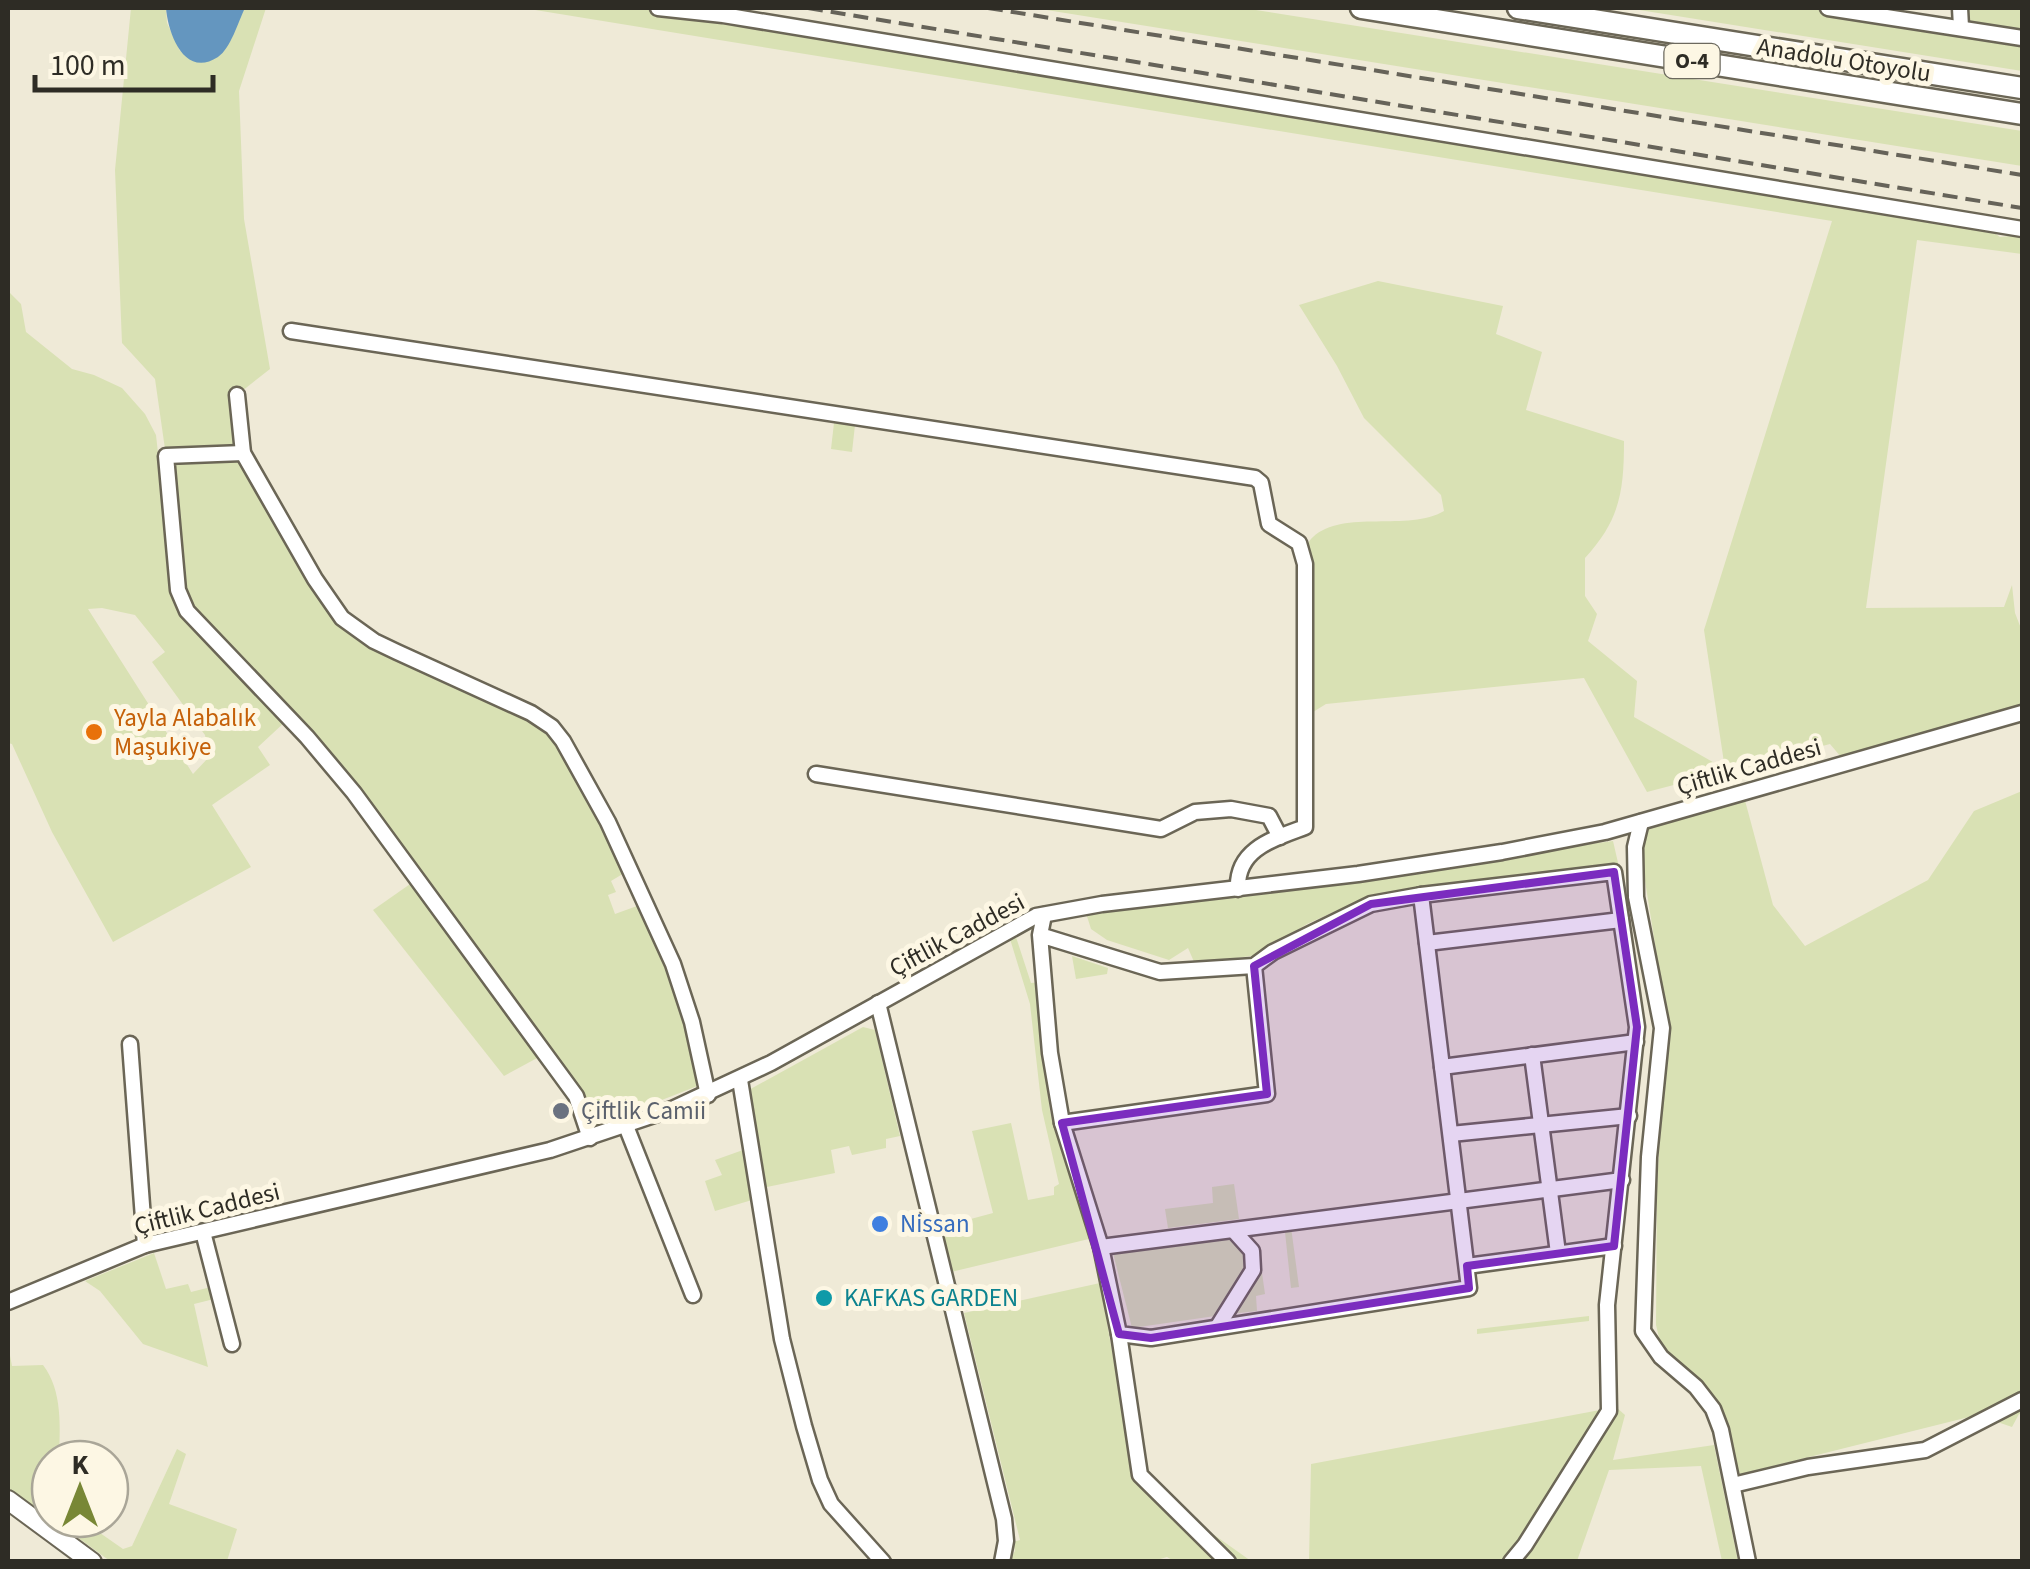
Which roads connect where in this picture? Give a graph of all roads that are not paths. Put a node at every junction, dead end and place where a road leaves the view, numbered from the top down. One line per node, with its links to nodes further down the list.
1 (658, 8): 10 (street)
2 (1361, 8): 9 (highway, Anadolu Otoyolu / O-4)
3 (1518, 8): 8 (highway, Anadolu Otoyolu / O-4)
4 (1828, 8): 6 (street)
5 (1960, 8): 6 (street)
6 (1961, 27): 7 (street)
7 (2022, 38)
8 (2022, 88)
9 (2022, 114)
10 (2022, 229)
11 (290, 331): 17 (street)
12 (237, 395): 13 (street)
13 (243, 453): 31 (street); 37 (street)
14 (2022, 713): 16 (street, Çiftlik Caddesi)
15 (816, 774): 17 (street)
16 (1641, 822): 18 (street, Çiftlik Caddesi); 54 (street)
17 (1280, 836): 18 (street)
18 (1238, 888): 20 (street, Çiftlik Caddesi)
19 (1421, 895): 21 (street); 23 (street); 24 (street)
20 (1044, 914): 22 (street); 25 (street, Çiftlik Caddesi)
21 (1621, 920): 23 (street); 26 (street)
22 (1040, 935): 24 (street); 33 (street)
23 (1427, 943): 29 (street)
24 (1254, 966): 33 (street)
25 (878, 1003): 30 (street, Çiftlik Caddesi); 58 (street)
26 (1636, 1042): 28 (street); 32 (street)
27 (130, 1044): 43 (street)
28 (1532, 1055): 29 (street); 34 (street)
29 (1442, 1067): 36 (street)
30 (740, 1080): 31 (street, Çiftlik Caddesi); 57 (street)
31 (708, 1095): 35 (street, Çiftlik Caddesi)
32 (1629, 1116): 34 (street); 38 (street)
33 (1062, 1122): 45 (street)
34 (1542, 1125): 36 (street); 39 (street)
35 (626, 1126): 37 (street, Çiftlik Caddesi); 48 (street)
36 (1451, 1134): 40 (street)
37 (590, 1138): 41 (street, Çiftlik Caddesi)
38 (1622, 1180): 39 (street); 44 (street)
39 (1550, 1190): 40 (street); 46 (street)
40 (1459, 1202): 42 (street); 47 (street)
41 (203, 1232): 43 (street, Çiftlik Caddesi); 52 (street)
42 (1234, 1232): 45 (street); 50 (street)
43 (145, 1245): 49 (street, Çiftlik Caddesi)
44 (1614, 1246): 46 (street); 60 (street)
45 (1101, 1247): 51 (street)
46 (1558, 1253): 47 (street)
47 (1467, 1266): 50 (street)
48 (693, 1295)
49 (8, 1302)
50 (1218, 1326): 51 (street)
51 (1119, 1334): 59 (street)
52 (232, 1344)
53 (2022, 1400): 54 (street)
54 (1733, 1484): 61 (street)
55 (8, 1500): 56 (main road)
56 (92, 1562)
57 (883, 1562)
58 (1002, 1562)
59 (1228, 1562)
60 (1511, 1562)
61 (1748, 1562)

